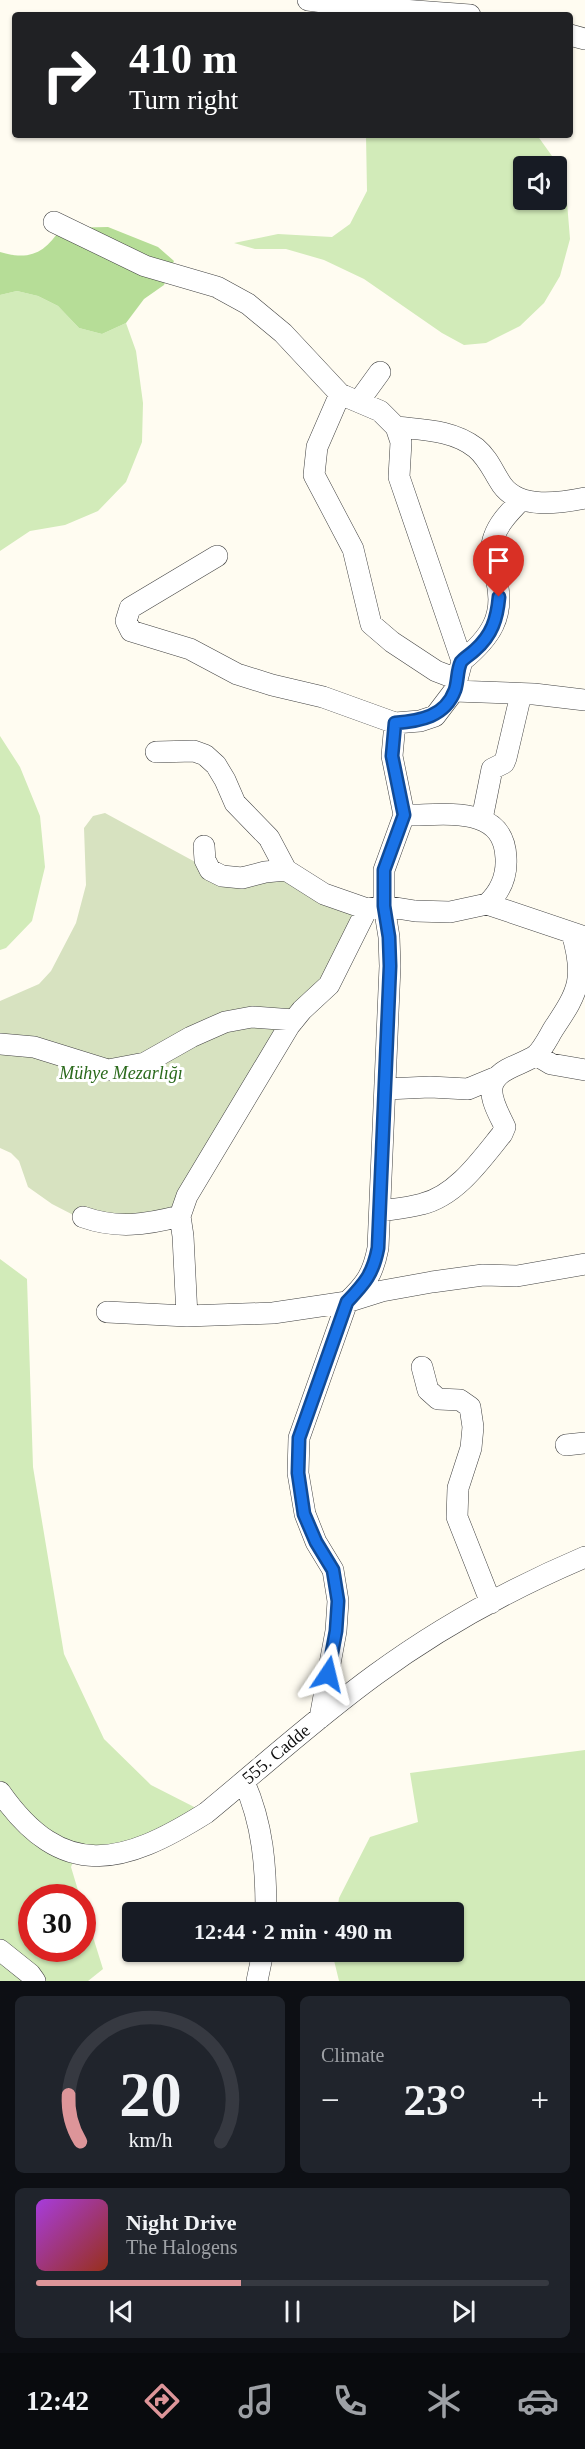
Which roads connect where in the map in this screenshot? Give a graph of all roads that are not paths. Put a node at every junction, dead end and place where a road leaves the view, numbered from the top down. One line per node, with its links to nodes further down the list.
1 (308, 0): 2 (street)
2 (430, 12)
3 (54, 222): 5 (street)
4 (380, 372): 5 (street)
5 (350, 397): 6 (street); 10 (street)
6 (396, 427): 8 (street); 10 (street)
7 (585, 498): 8 (street)
8 (521, 500): 10 (street)
9 (217, 556): 13 (street)
10 (458, 677): 11 (street); 13 (street)
11 (521, 694): 12 (street); 16 (street)
12 (585, 700)
13 (395, 723): 15 (street)
14 (156, 752): 18 (street)
15 (404, 815): 16 (street); 20 (street)
16 (482, 819): 19 (street)
17 (204, 846): 18 (street)
18 (286, 870): 20 (street)
19 (487, 904): 20 (street); 21 (street)
20 (375, 908): 22 (street); 27 (street)
21 (579, 935): 24 (street)
22 (294, 1020): 23 (street); 29 (street)
23 (0, 1044)
24 (536, 1054): 25 (street); 26 (street)
25 (585, 1070)
26 (497, 1077): 27 (street); 28 (street)
27 (386, 1089): 28 (street)
28 (380, 1211): 32 (street)
29 (180, 1216): 30 (street); 34 (street)
30 (83, 1217)
31 (585, 1264): 32 (street)
32 (347, 1302): 34 (street); 38 (street)
33 (107, 1312): 34 (street)
34 (187, 1316)
35 (422, 1367): 37 (street)
36 (585, 1557): 37 (street, 555. Cadde)
37 (491, 1603): 38 (street, 555. Cadde)
38 (320, 1718): 39 (street, 555. Cadde)
39 (244, 1782): 40 (street, 555. Cadde); 41 (street)
40 (0, 1792)
41 (265, 1902)
42 (0, 1950): 44 (street)
43 (261, 1962): 45 (street)
44 (36, 1981)
45 (257, 1981)

